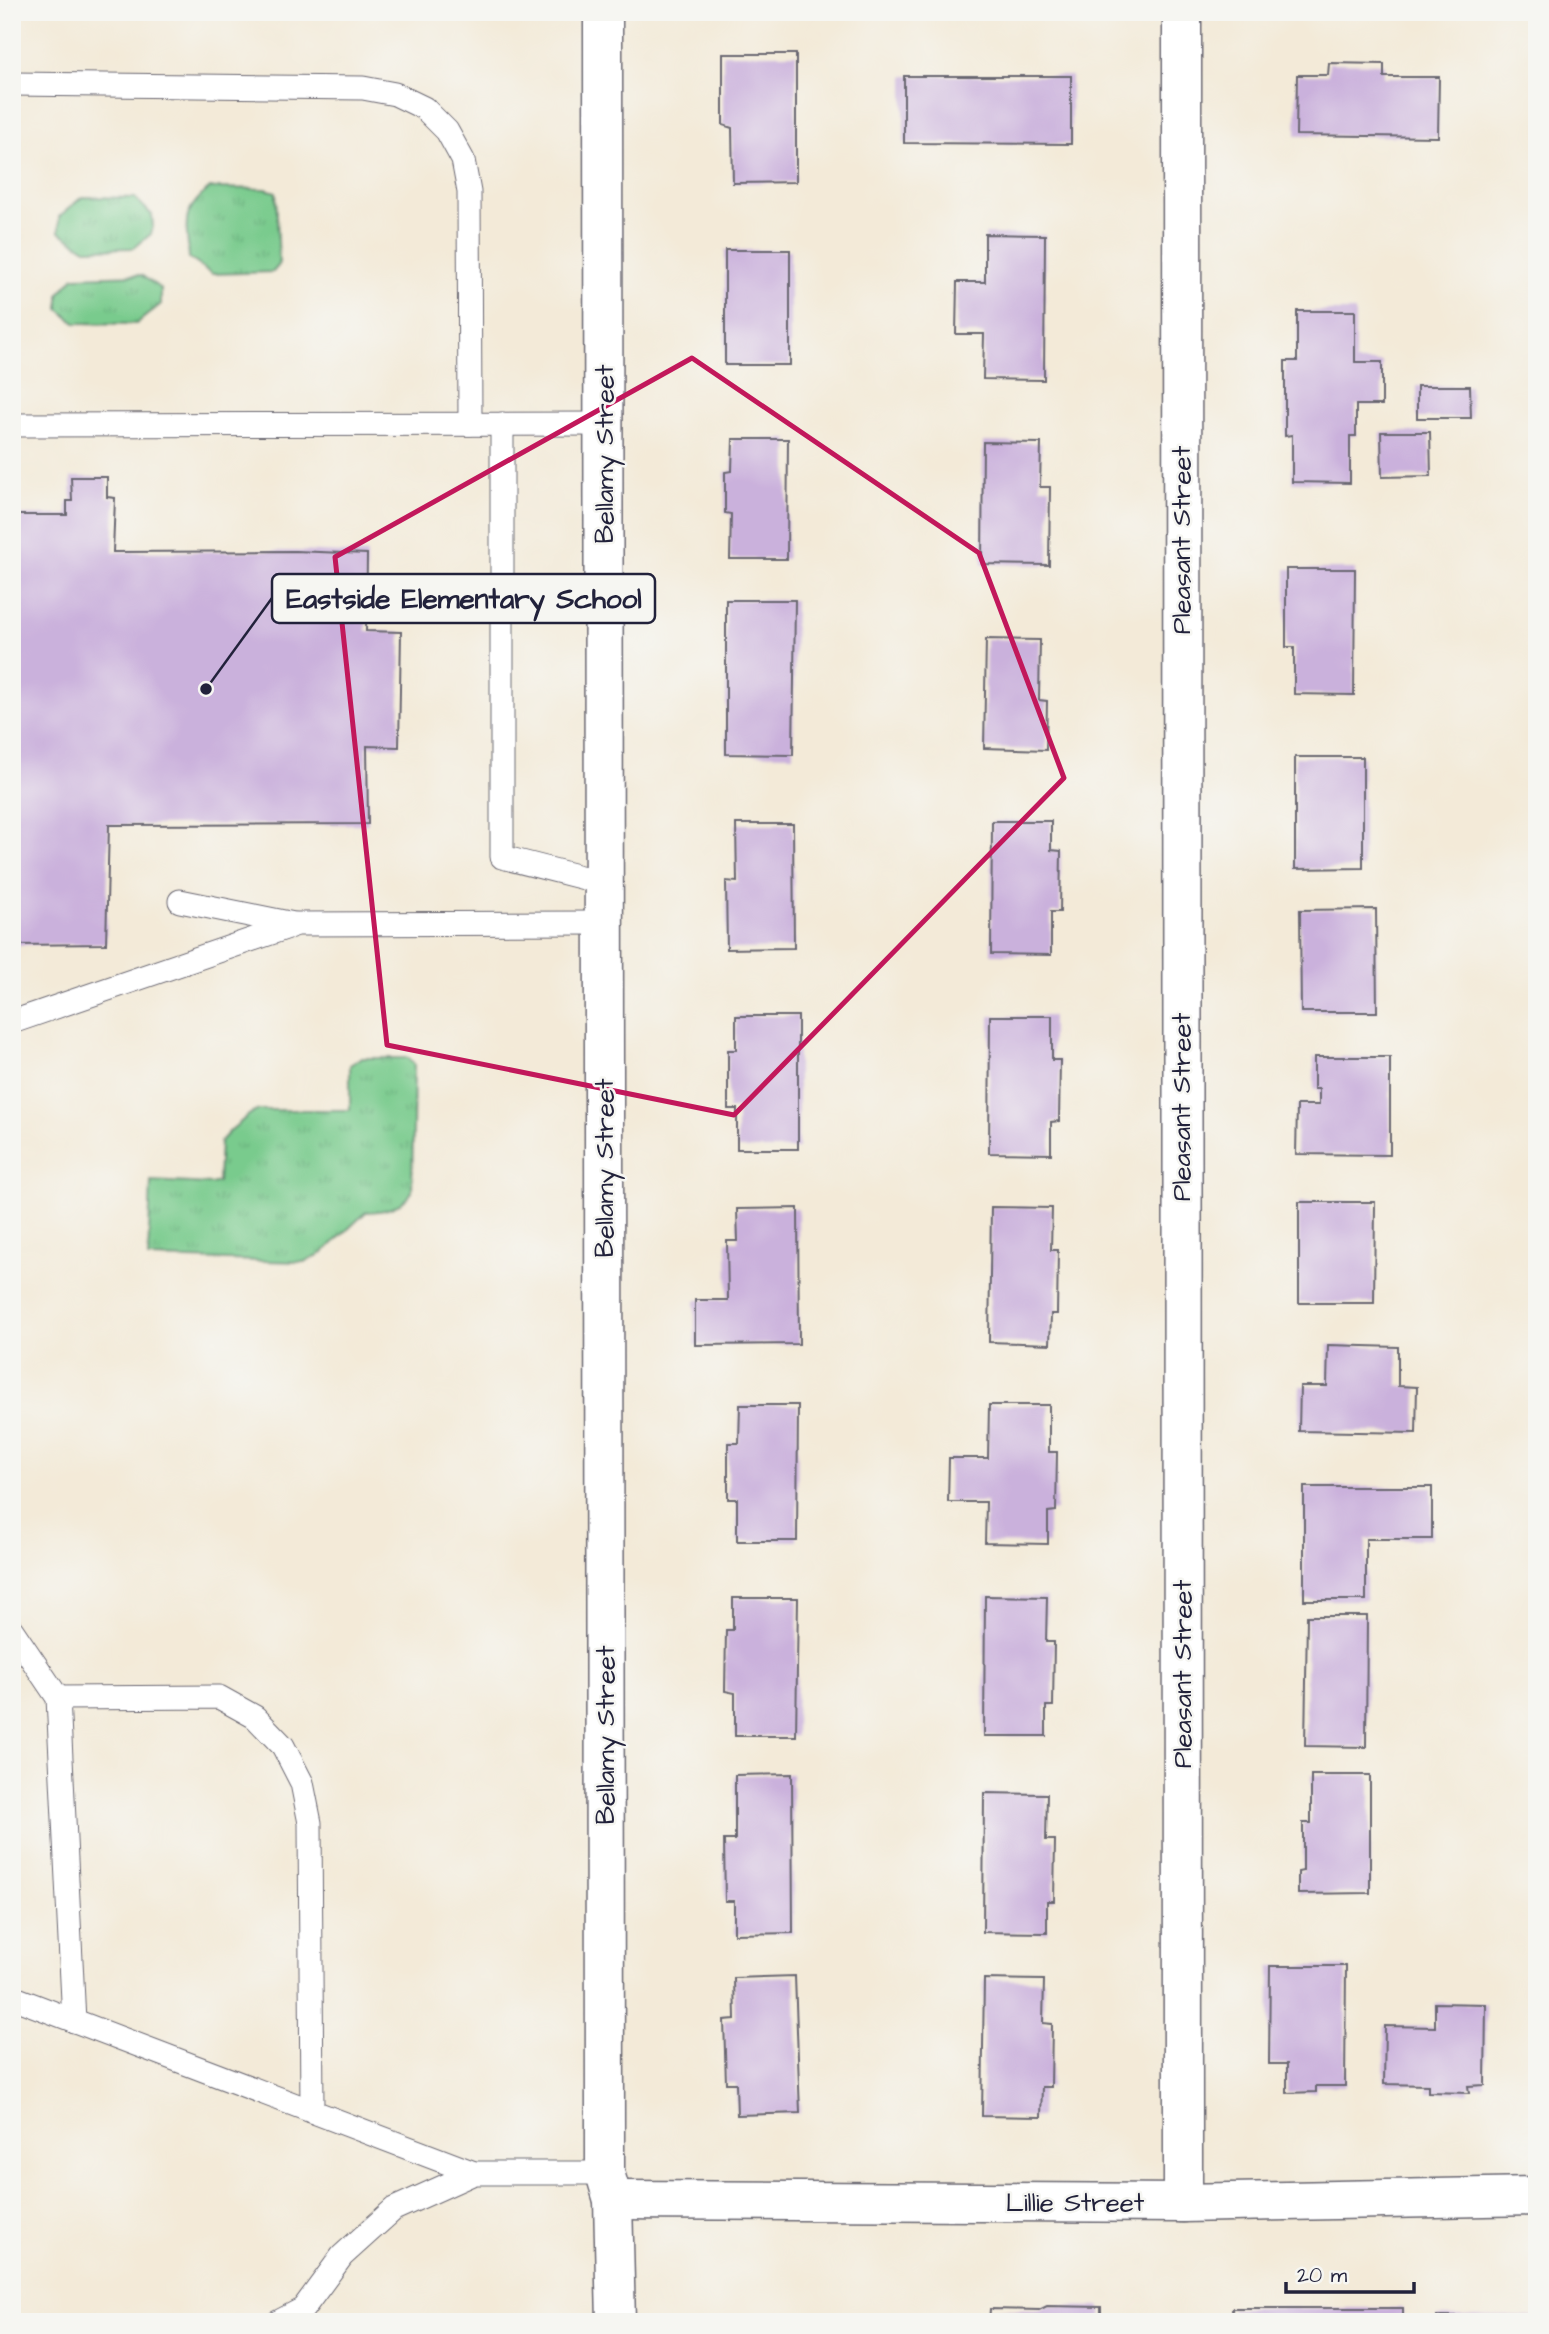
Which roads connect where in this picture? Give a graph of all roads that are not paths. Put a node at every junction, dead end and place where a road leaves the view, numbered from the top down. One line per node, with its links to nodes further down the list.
1 (603, 12): 6 (street, Bellamy Street)
2 (1182, 12): 21 (street, Pleasant Street)
3 (12, 84): 4 (lane)
4 (470, 424): 5 (lane); 7 (lane)
5 (502, 424): 6 (lane); 8 (lane)
6 (604, 424): 8 (street, Bellamy Street)
7 (12, 425)
8 (604, 883): 10 (street, Bellamy Street)
9 (180, 901): 11 (lane)
10 (604, 923): 11 (lane); 19 (street, Bellamy Street)
11 (297, 924): 12 (lane)
12 (12, 1022)
13 (12, 1630): 14 (lane)
14 (58, 1698): 16 (lane); 17 (lane)
15 (12, 1997): 16 (lane)
16 (74, 2021): 17 (lane)
17 (312, 2111): 18 (lane)
18 (474, 2173): 19 (lane); 22 (lane)
19 (609, 2187): 21 (street, Lillie Street); 23 (street, Bellamy Street)
20 (1537, 2196): 21 (street, Lillie Street)
21 (1183, 2203)
22 (278, 2322)
23 (616, 2322)

